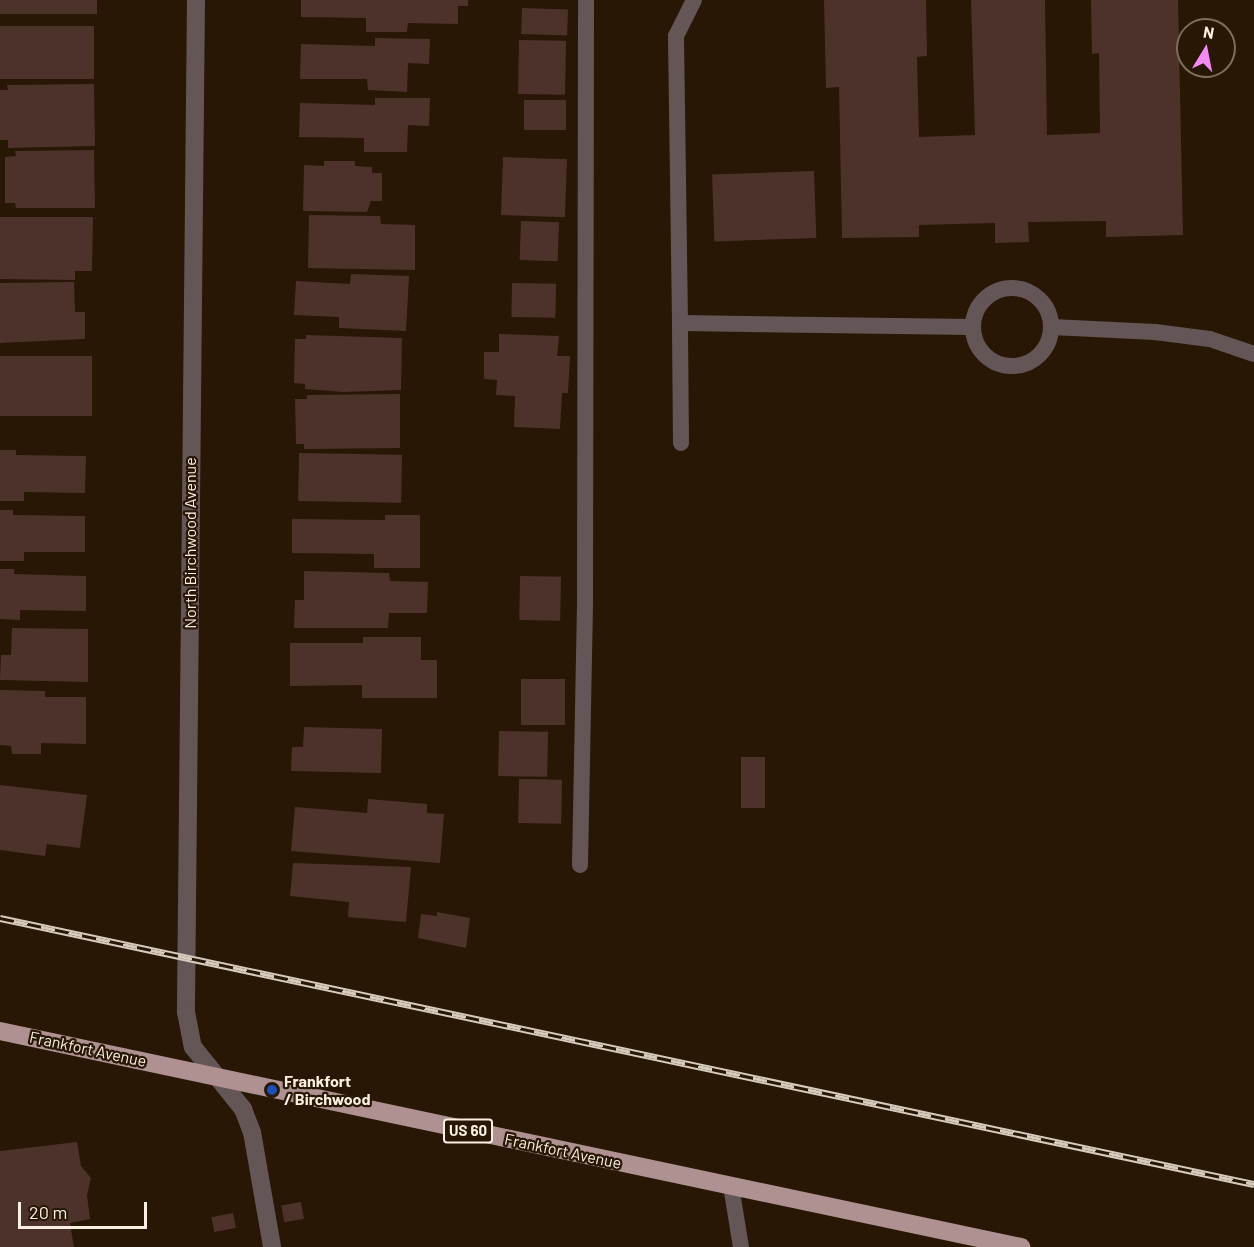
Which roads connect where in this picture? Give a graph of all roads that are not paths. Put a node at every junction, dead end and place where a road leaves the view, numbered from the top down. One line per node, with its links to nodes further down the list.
1 (196, 0): 11 (street, North Birchwood Avenue)
2 (586, 0): 9 (lane)
3 (694, 0): 4 (lane)
4 (680, 323): 5 (lane); 8 (lane)
5 (973, 327): 6 (lane); 6 (lane)
6 (1052, 327): 7 (lane)
7 (1253, 349)
8 (681, 442)
9 (580, 865)
10 (0, 1031): 11 (main road, Frankfort Avenue / US 60)
11 (215, 1078): 12 (main road, Frankfort Avenue / US 60); 13 (street, North Birchwood Avenue)
12 (731, 1186): 14 (lane); 15 (main road, Frankfort Avenue / US 60)
13 (272, 1247)
14 (741, 1247)
15 (1021, 1247)

